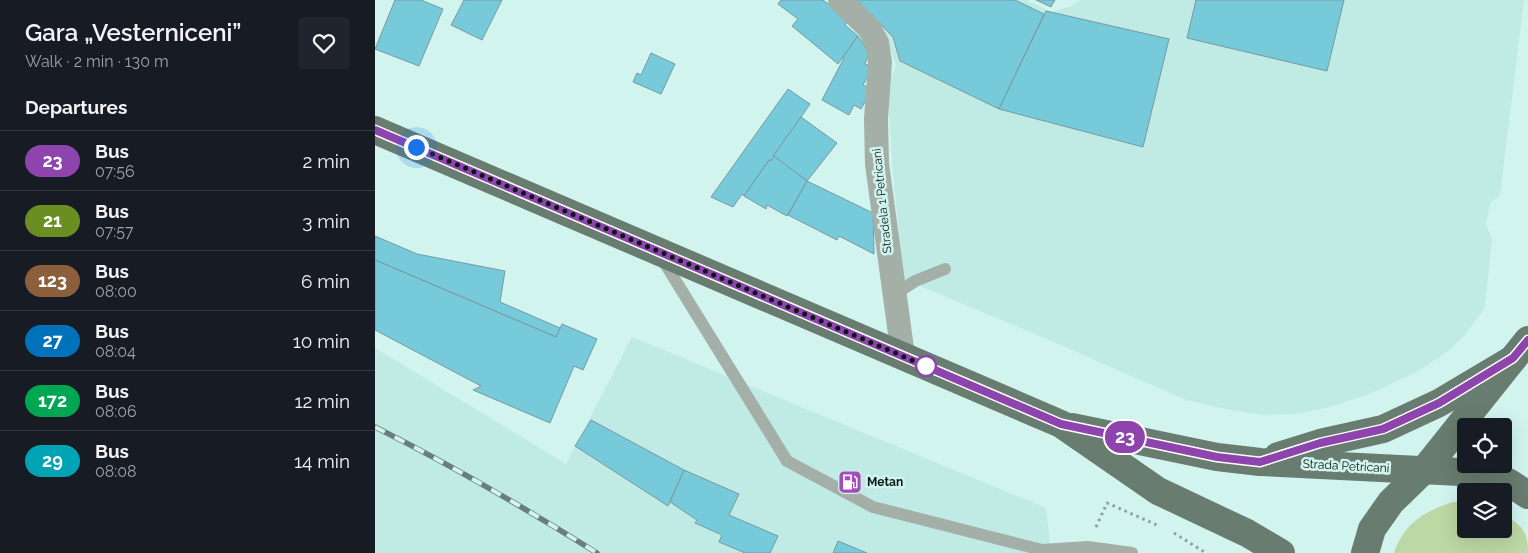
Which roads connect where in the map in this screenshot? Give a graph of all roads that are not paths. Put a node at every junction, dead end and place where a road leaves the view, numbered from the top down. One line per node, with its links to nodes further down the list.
1 (840, 0): 5 (street, Stradela 1 Petricani)
2 (375, 130): 3 (main road, Strada Petricani)
3 (657, 251): 7 (main road, Strada Petricani); 12 (lane)
4 (945, 269): 5 (lane)
5 (894, 295): 7 (street, Stradela 1 Petricani)
6 (1521, 349): 9 (main road); 10 (main road)
7 (903, 356): 8 (main road, Strada Petricani)
8 (1061, 424): 9 (main road, Strada Petricani); 13 (main road, Strada Petricani)
9 (1260, 462): 10 (main road, Strada Petricani)
10 (1425, 469): 11 (main road, Strada Petricani); 14 (main road)
11 (1528, 495)
12 (1133, 553)
13 (1281, 553)
14 (1365, 553)

